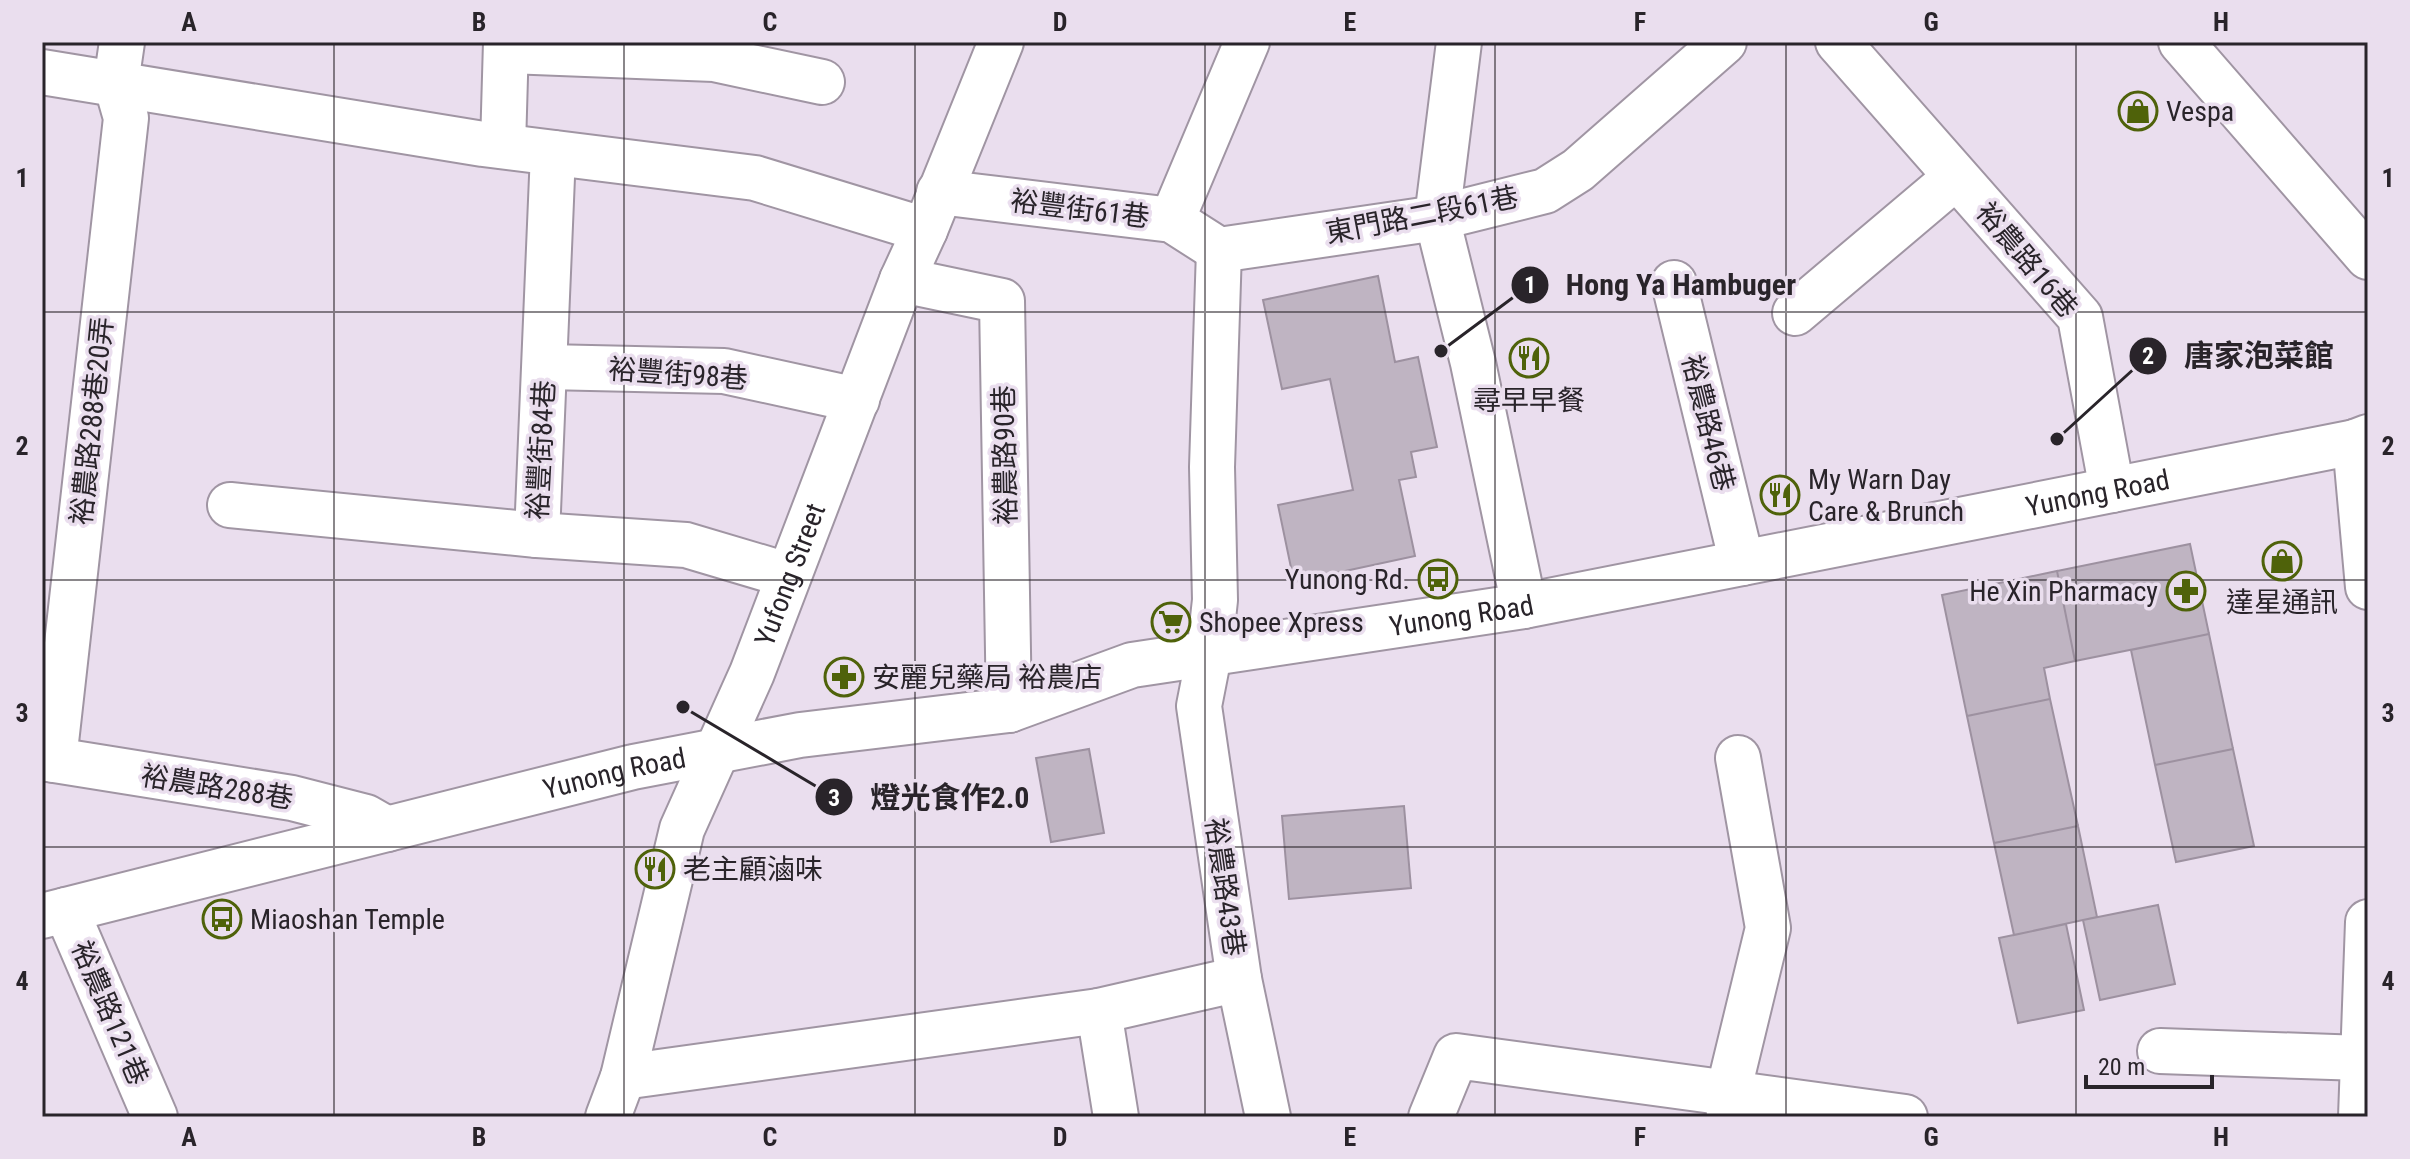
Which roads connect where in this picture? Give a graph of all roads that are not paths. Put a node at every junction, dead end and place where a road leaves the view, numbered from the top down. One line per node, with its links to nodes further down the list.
1 (1001, 42): 14 (street, Yufong Street)
2 (1247, 42): 16 (street, 裕豐街61巷)
3 (1459, 42): 15 (street)
4 (1724, 42): 15 (street, 東門路二段61巷)
5 (1838, 42): 13 (street, 裕農路16巷)
6 (2181, 42): 18 (street)
7 (506, 46): 10 (street); 11 (street)
8 (119, 63): 9 (street); 11 (street); 36 (street, 裕農路288巷20弄)
9 (42, 72)
10 (822, 82)
11 (503, 146): 12 (street)
12 (553, 153): 14 (street); 22 (street, 裕豐街84巷)
13 (1956, 177): 21 (street, 裕農路16巷); 25 (street, 裕農路16巷)
14 (932, 211): 16 (street, 裕豐街61巷); 19 (street, Yufong Street)
15 (1437, 218): 17 (street, 東門路二段61巷); 31 (street)
16 (1172, 220): 17 (street)
17 (1219, 250): 32 (street, 裕農路43巷)
18 (2368, 257)
19 (902, 280): 23 (street, Yufong Street); 33 (street, 裕農路90巷)
20 (1674, 283): 28 (street, 裕農路46巷)
21 (1795, 313)
22 (546, 367): 23 (street, 裕豐街98巷); 27 (street, 裕豐街84巷)
23 (857, 400): 29 (street, Yufong Street)
24 (2362, 439): 25 (street, Yunong Road); 30 (street)
25 (2112, 490): 28 (street, Yunong Road)
26 (230, 505): 27 (street, 裕豐街84巷)
27 (537, 535): 29 (street)
28 (1742, 563): 31 (street, Yunong Road)
29 (787, 575): 34 (street, Yufong Street)
30 (2368, 587)
31 (1524, 606): 32 (street, Yunong Road)
32 (1209, 655): 33 (street, Yunong Road); 40 (street, 裕農路43巷)
33 (1009, 710): 34 (street, Yunong Road)
34 (715, 751): 37 (street, Yunong Road); 44 (street, Yufong Street)
35 (1738, 758): 45 (street)
36 (48, 759): 37 (street, 裕農路288巷)
37 (387, 829): 38 (street, Yunong Road)
38 (54, 913): 46 (street, 裕農路121巷)
39 (2368, 922): 43 (street)
40 (1239, 979): 41 (street); 49 (street, 裕農路43巷)
41 (1099, 1011): 44 (street); 48 (street)
42 (2160, 1051): 43 (street)
43 (2362, 1058): 52 (street)
44 (623, 1077): 47 (street, Yufong Street)
45 (1728, 1105): 50 (street); 51 (street)
46 (155, 1117)
47 (608, 1117)
48 (1116, 1117)
49 (1268, 1117)
50 (1431, 1117)
51 (1905, 1117)
52 (2361, 1117)

